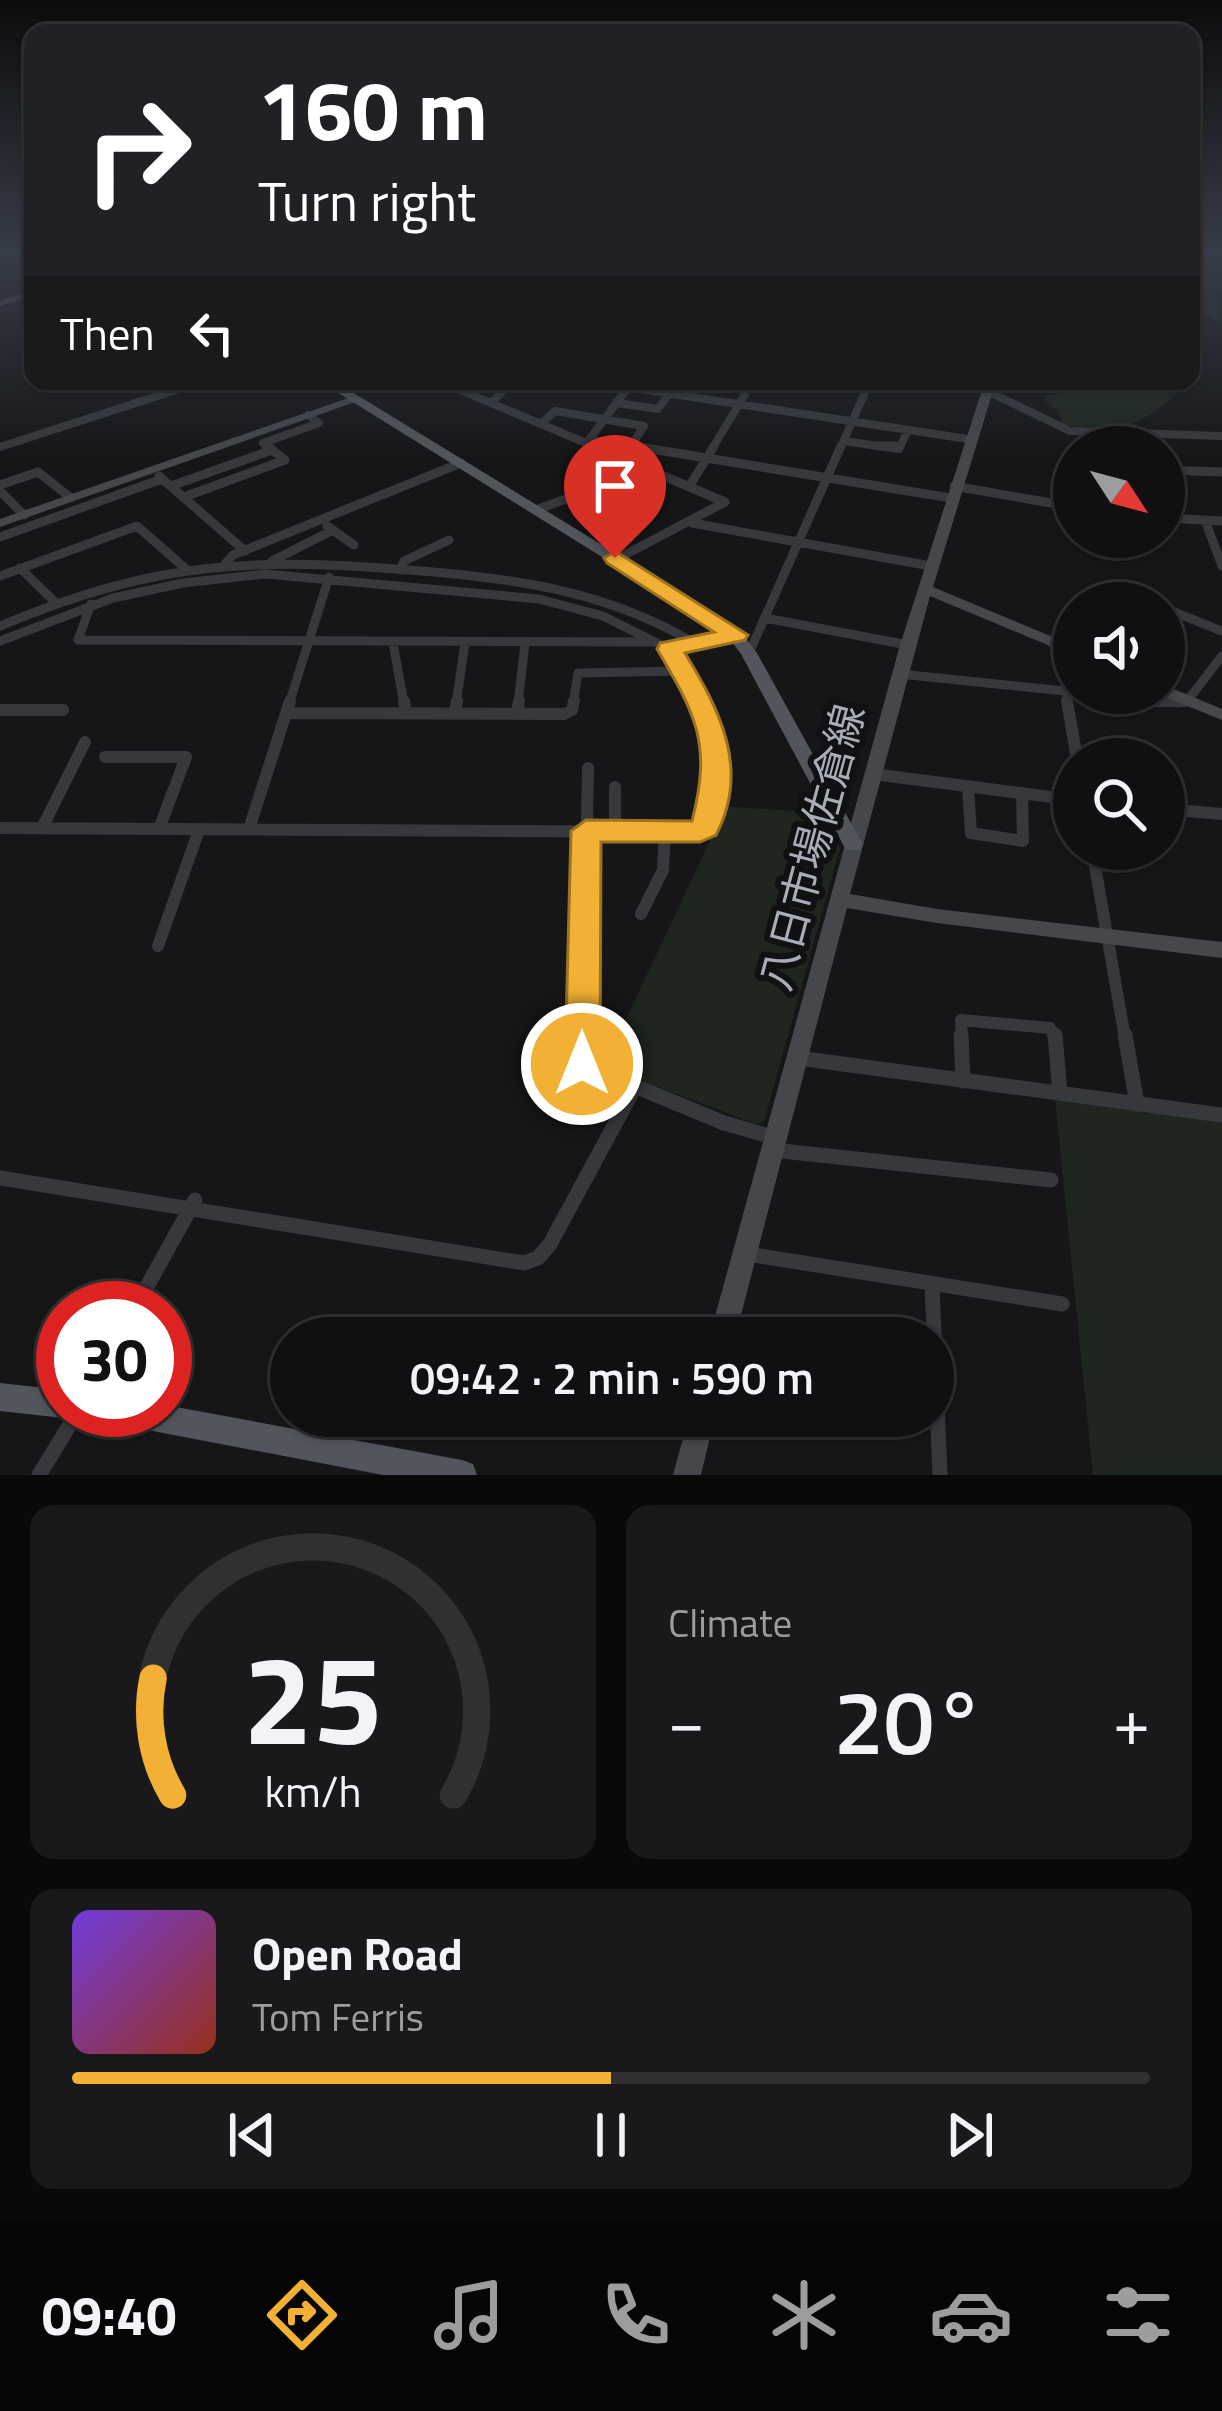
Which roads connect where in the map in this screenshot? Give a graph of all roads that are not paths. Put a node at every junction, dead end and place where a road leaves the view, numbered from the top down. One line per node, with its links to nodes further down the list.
1 (176, 390): 28 (street)
2 (340, 390): 12 (main road)
3 (461, 390): 13 (street)
4 (504, 390): 13 (street)
5 (626, 390): 14 (street)
6 (653, 390): 11 (street)
7 (748, 390): 15 (street)
8 (866, 390): 18 (street)
9 (986, 390): 24 (main road, 八日市場佐倉線)
10 (996, 390): 20 (street)
11 (669, 394): 14 (street); 15 (street)
12 (354, 399): 16 (main road); 33 (main road)
13 (491, 403): 19 (street)
14 (617, 403): 17 (street)
15 (739, 404): 18 (street); 32 (street)
16 (308, 415): 30 (street); 37 (main road)
17 (605, 419): 19 (street); 25 (street); 27 (street)
18 (852, 422): 21 (street); 26 (street)
19 (541, 424): 25 (street)
20 (1056, 426)
21 (908, 430): 24 (street); 26 (street)
22 (1185, 435): 23 (street)
23 (1217, 436): 31 (street)
24 (968, 439): 41 (main road, 八日市場佐倉線)
25 (588, 441): 27 (street); 34 (street)
26 (844, 441): 38 (street)
27 (631, 446): 29 (street)
28 (0, 447)
29 (653, 449): 32 (street); 34 (street)
30 (272, 450): 37 (street); 42 (street)
31 (1222, 451)
32 (707, 458): 38 (street); 39 (street)
33 (461, 464): 45 (main road); 48 (street)
34 (637, 465): 39 (street); 45 (street)
35 (1185, 471): 36 (street)
36 (1222, 472)
37 (162, 478): 42 (street); 43 (main road); 54 (street)
38 (827, 478): 41 (street); 56 (street)
39 (689, 487): 52 (street)
40 (0, 488): 43 (street); 46 (street)
41 (953, 492): 44 (street); 62 (main road, 八日市場佐倉線)
42 (184, 497): 58 (street)
43 (70, 498): 46 (main road)
44 (1053, 505)
45 (536, 510): 59 (main road)
46 (24, 515): 51 (main road)
47 (1185, 519): 49 (street)
48 (320, 520): 53 (street); 58 (street)
49 (1205, 520): 50 (street); 63 (street)
50 (1222, 521)
51 (0, 523)
52 (690, 523): 56 (street); 59 (street)
53 (333, 530): 57 (street); 60 (street)
54 (0, 537)
55 (449, 540): 66 (street)
56 (799, 542): 62 (street); 73 (street)
57 (354, 545)
58 (245, 551): 61 (street)
59 (617, 559): 76 (main road)
60 (272, 561): 61 (street); 66 (street)
61 (225, 564): 65 (street)
62 (931, 566): 69 (main road, 八日市場佐倉線)
63 (1222, 566)
64 (20, 568): 65 (street); 67 (street); 70 (street)
65 (186, 569): 70 (street)
66 (400, 570): 84 (street)
67 (0, 575)
68 (329, 578): 71 (street); 78 (street); 79 (street)
69 (925, 589): 80 (main road); 85 (main road, 八日市場佐倉線)
70 (56, 603): 74 (street)
71 (91, 604): 77 (street); 78 (street)
72 (1185, 616): 75 (street)
73 (765, 618): 85 (street); 87 (street)
74 (0, 626)
75 (1222, 631)
76 (736, 635): 84 (street); 87 (main road)
77 (0, 641)
78 (308, 641): 81 (street); 97 (street)
79 (654, 641): 83 (street); 86 (street)
80 (1052, 642)
81 (393, 643): 82 (street); 98 (street)
82 (465, 643): 83 (street); 99 (street)
83 (525, 643): 100 (street)
84 (694, 643): 86 (street)
85 (908, 645): 90 (main road, 八日市場佐倉線)
86 (669, 649): 89 (street)
87 (749, 653): 120 (main road)
88 (1222, 656): 93 (street)
89 (681, 671): 100 (street); 119 (street)
90 (900, 674): 91 (street); 105 (main road, 八日市場佐倉線)
91 (1053, 690)
92 (1185, 699): 93 (main road)
93 (1188, 700): 94 (street); 101 (main road)
94 (1185, 701)
95 (0, 710): 96 (street)
96 (63, 710)
97 (287, 713): 98 (street); 115 (street)
98 (406, 714): 99 (street)
99 (455, 714): 100 (street)
100 (517, 714)
101 (1222, 715)
102 (85, 742): 113 (street)
103 (105, 757): 114 (street)
104 (588, 768): 117 (street)
105 (873, 774): 107 (street); 120 (main road, 八日市場佐倉線)
106 (615, 787): 118 (street)
107 (968, 788): 108 (street); 108 (street)
108 (1022, 794): 109 (street)
109 (1053, 798)
110 (1185, 810): 111 (street)
111 (1222, 814)
112 (0, 828): 113 (street)
113 (42, 828): 114 (street)
114 (159, 829): 116 (street)
115 (249, 829): 116 (street); 117 (street)
116 (199, 830): 125 (street)
117 (586, 831): 118 (street); 129 (street)
118 (615, 831): 119 (street)
119 (665, 832): 123 (street)
120 (853, 845): 122 (main road, 八日市場佐倉線)
121 (1096, 870): 124 (street)
122 (841, 900): 124 (main road); 127 (main road, 八日市場佐倉線)
123 (641, 914)
124 (1108, 936): 126 (main road); 131 (street)
125 (158, 946)
126 (1222, 950)
127 (798, 1058): 128 (street); 133 (main road, 八日市場佐倉線)
128 (963, 1081): 130 (street); 130 (street)
129 (635, 1087): 133 (street); 136 (street)
130 (1060, 1093): 131 (street)
131 (1137, 1104): 132 (street)
132 (1222, 1115)
133 (774, 1144): 135 (street); 137 (main road, 八日市場佐倉線)
134 (0, 1178): 136 (street)
135 (1051, 1180)
136 (192, 1204): 138 (street)
137 (743, 1253): 139 (street); 141 (main road, 八日市場佐倉線)
138 (150, 1281)
139 (932, 1285): 140 (street); 150 (street)
140 (1062, 1304)
141 (727, 1317)
142 (0, 1397): 143 (main road)
143 (36, 1401)
144 (192, 1424): 148 (main road)
145 (62, 1437): 147 (street)
146 (697, 1437): 149 (main road)
147 (39, 1475)
148 (462, 1475)
149 (687, 1475)
150 (940, 1475)

